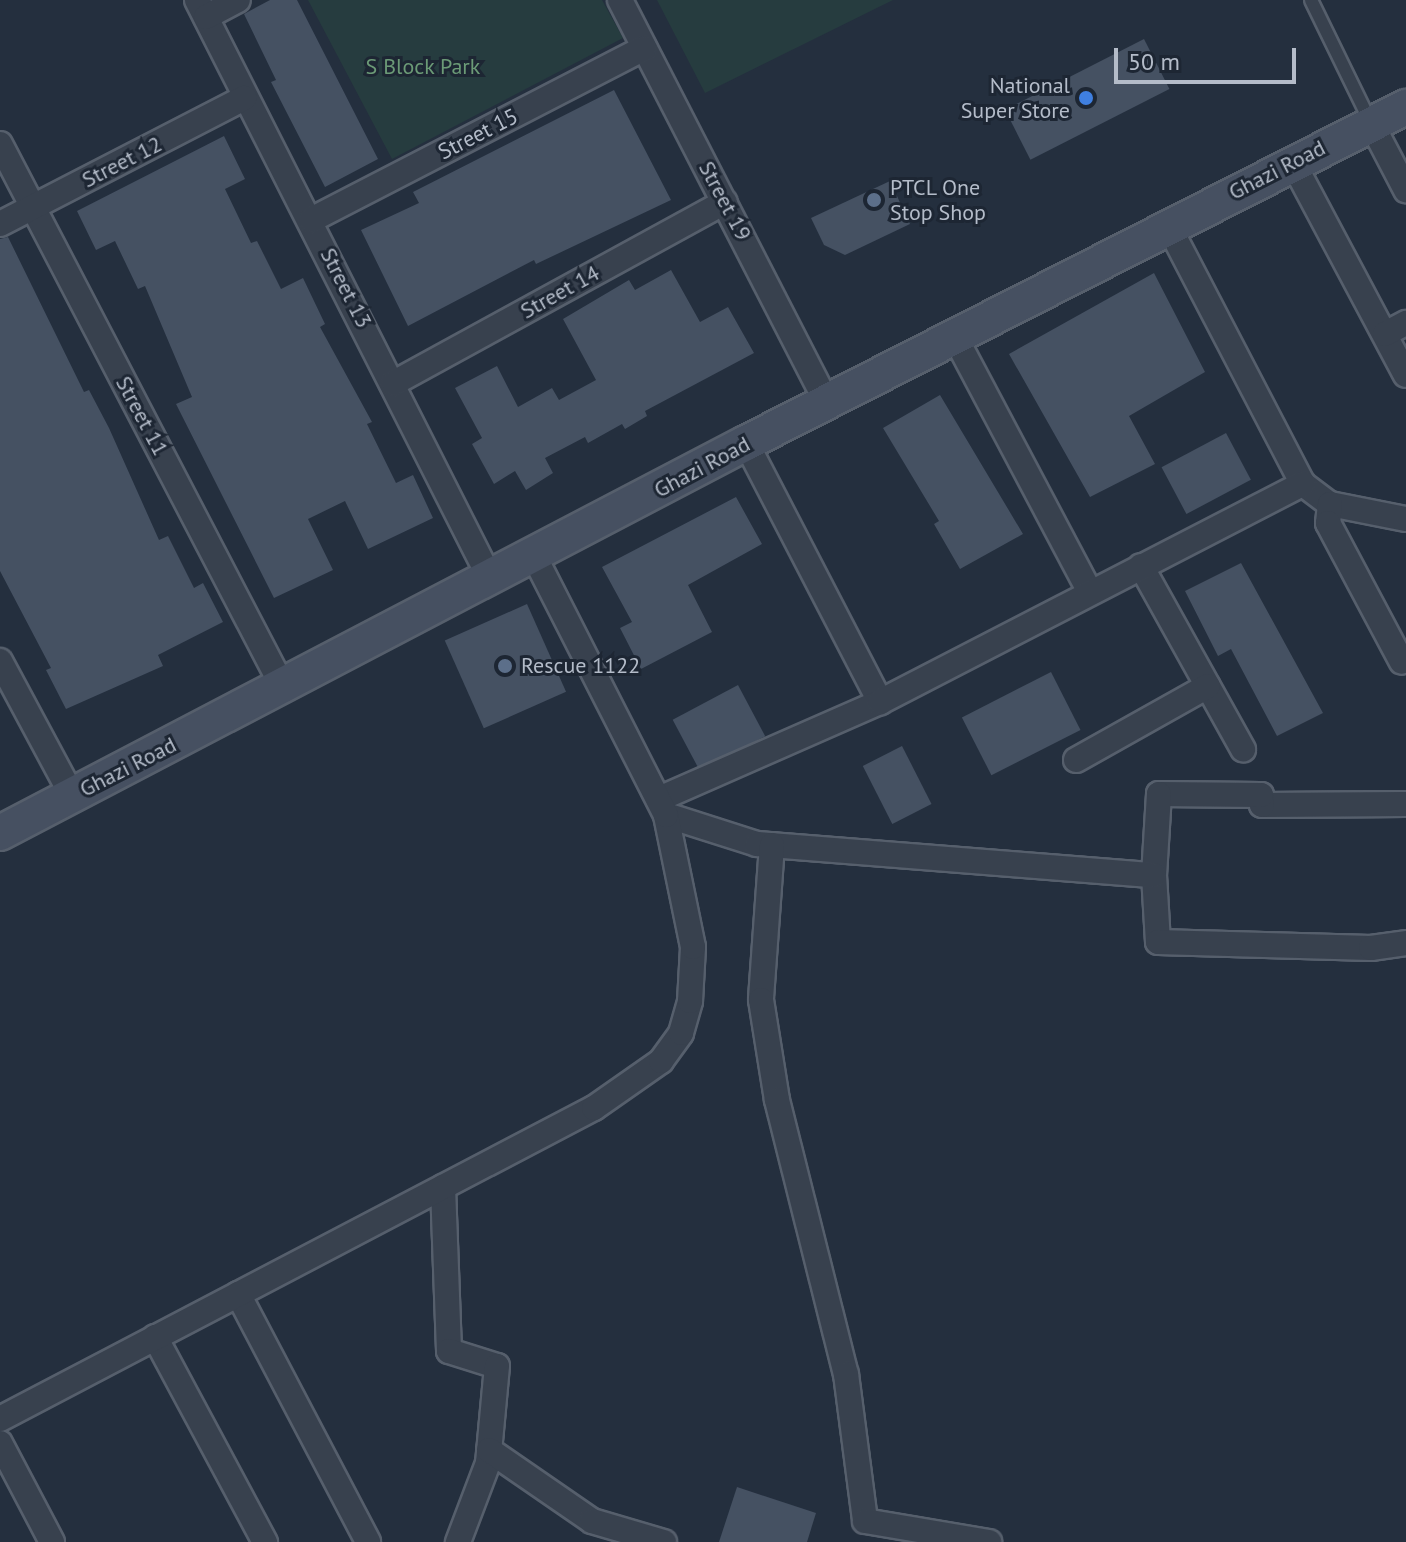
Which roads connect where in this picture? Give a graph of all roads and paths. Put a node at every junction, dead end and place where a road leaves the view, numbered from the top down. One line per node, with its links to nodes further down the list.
1 (238, 0): 4 (street)
2 (620, 0): 5 (street, Street 19)
3 (1311, 0): 8 (lane)
4 (202, 8): 6 (street, Street 13)
5 (644, 48): 12 (street, Street 19); 14 (street, Street 15)
6 (244, 98): 13 (street, Street 12); 14 (street, Street 13)
7 (1406, 107): 8 (main road, Ghazi Road)
8 (1371, 123): 10 (main road, Ghazi Road); 11 (street)
9 (0, 144): 13 (street, Street 11)
10 (1292, 161): 16 (main road, Ghazi Road); 17 (street)
11 (1406, 190)
12 (725, 202): 20 (street, Street 14); 21 (street, Street 19)
13 (34, 208): 15 (street, Street 12); 33 (street, Street 11)
14 (311, 220): 20 (street, Street 13)
15 (0, 224)
16 (1168, 225): 18 (main road, Ghazi Road); 23 (street)
17 (1395, 329): 19 (street)
18 (956, 339): 21 (main road, Ghazi Road); 29 (street)
19 (1406, 375)
20 (394, 383): 28 (street, Street 13)
21 (827, 403): 22 (main road, Ghazi Road)
22 (746, 443): 26 (main road, Ghazi Road); 34 (street)
23 (1303, 484): 24 (street); 27 (street)
24 (1330, 504): 25 (street); 31 (street)
25 (1406, 519)
26 (534, 556): 28 (main road, Ghazi Road); 39 (street)
27 (1141, 566): 29 (street); 32 (street)
28 (490, 578): 33 (main road, Ghazi Road)
29 (1090, 592): 34 (street)
30 (0, 661): 37 (street)
31 (1402, 662)
32 (1208, 686): 35 (street); 36 (street)
33 (284, 689): 37 (main road, Ghazi Road)
34 (880, 702): 39 (street)
35 (1243, 749)
36 (1076, 760)
37 (72, 795): 40 (main road, Ghazi Road)
38 (1406, 804): 42 (street)
39 (662, 807): 41 (street); 44 (street)
40 (0, 833)
41 (772, 845): 42 (street); 55 (street)
42 (1154, 875): 43 (street)
43 (1406, 943)
44 (443, 1187): 45 (street); 49 (street)
45 (238, 1294): 46 (street); 52 (street)
46 (155, 1337): 47 (street); 51 (street)
47 (0, 1419)
48 (0, 1443): 50 (street)
49 (489, 1450): 53 (street); 54 (street)
50 (52, 1542)
51 (265, 1542)
52 (368, 1542)
53 (458, 1542)
54 (664, 1542)
55 (989, 1542)

